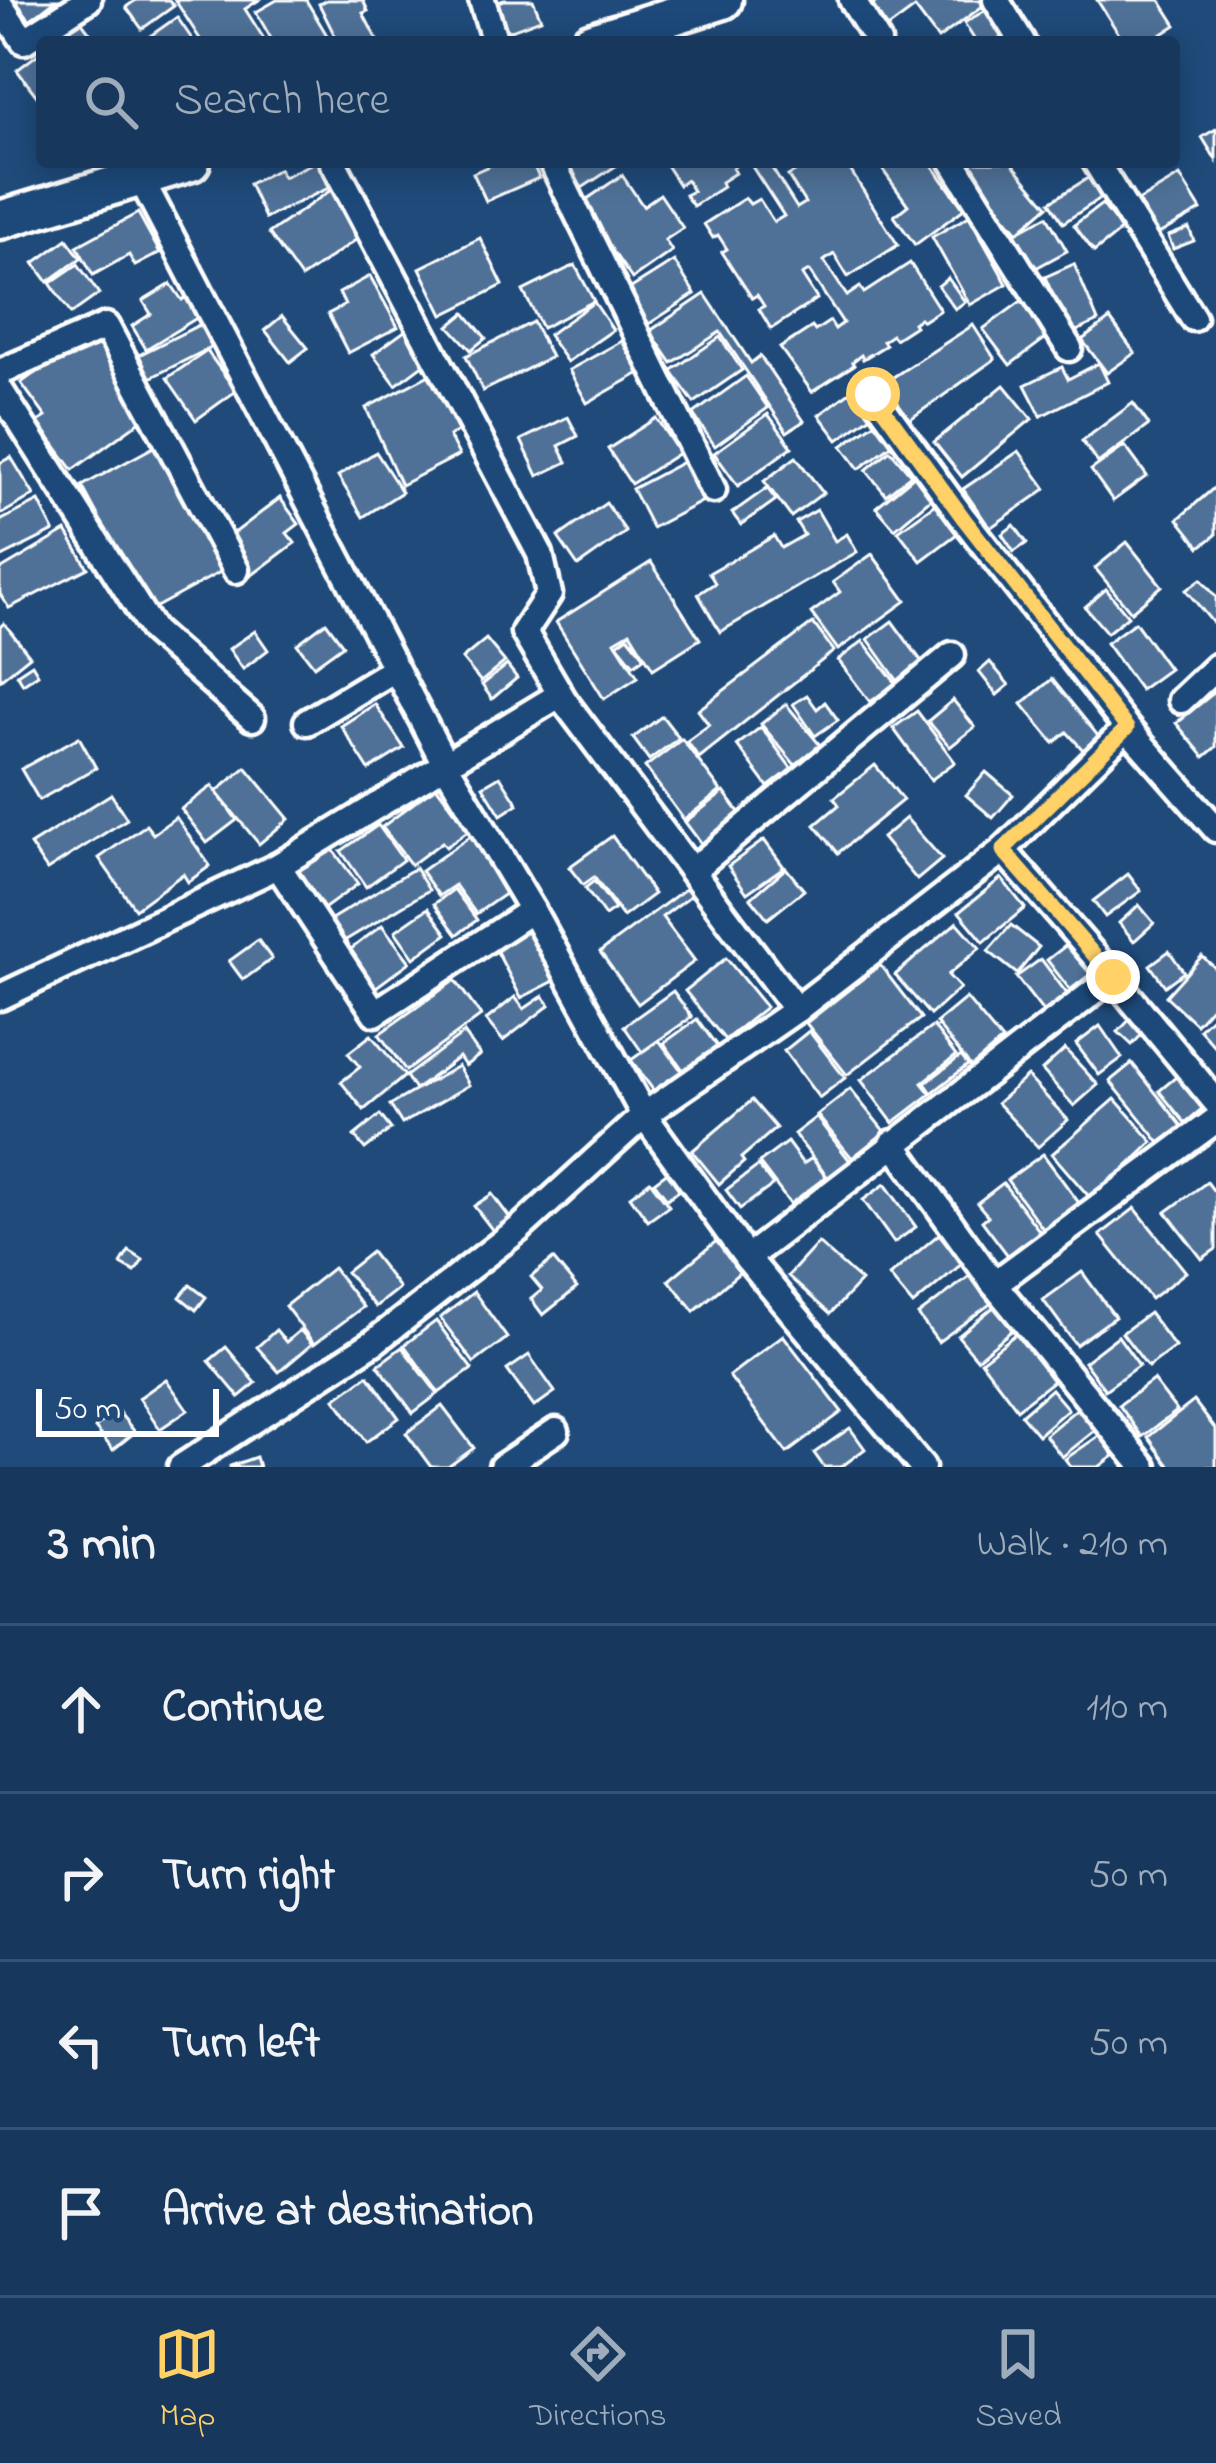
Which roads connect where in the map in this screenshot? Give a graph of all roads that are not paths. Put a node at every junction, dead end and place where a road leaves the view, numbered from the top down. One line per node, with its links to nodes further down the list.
1 (88, 0): 6 (street)
2 (482, 0): 7 (street)
3 (723, 0): 8 (main road)
4 (852, 0): 9 (street)
5 (996, 0): 10 (street)
6 (0, 5)
7 (493, 36)
8 (609, 36)
9 (874, 36)
10 (1018, 36)
11 (171, 168): 16 (main road)
12 (336, 168): 29 (street)
13 (555, 168): 23 (street)
14 (957, 168): 19 (street)
15 (1100, 168): 18 (street)
16 (140, 177): 17 (main road); 26 (street)
17 (0, 220)
18 (1193, 318)
19 (1069, 348)
20 (0, 372): 24 (street)
21 (0, 390): 30 (street)
22 (873, 394): 32 (street)
23 (713, 490)
24 (236, 570)
25 (952, 655): 37 (street)
26 (395, 668): 31 (street); 33 (street)
27 (1216, 668): 28 (street)
28 (1181, 700)
29 (565, 702): 33 (street); 37 (street)
30 (252, 718)
31 (307, 722)
32 (1127, 728): 34 (street); 35 (street)
33 (445, 764): 36 (street); 38 (street)
34 (1216, 829)
35 (1003, 850): 39 (street); 41 (street)
36 (278, 866): 38 (street); 40 (street)
37 (693, 870): 41 (street)
38 (532, 910): 43 (street)
39 (1113, 977): 42 (street); 45 (street)
40 (0, 998)
41 (796, 1010): 43 (street)
42 (1216, 1102)
43 (644, 1114): 46 (street); 49 (street)
44 (1216, 1120): 47 (street)
45 (893, 1143): 46 (street); 47 (street)
46 (747, 1258): 51 (street)
47 (994, 1283): 52 (street)
48 (556, 1431): 50 (street)
49 (181, 1467)
50 (502, 1467)
51 (922, 1467)
52 (1144, 1467)

